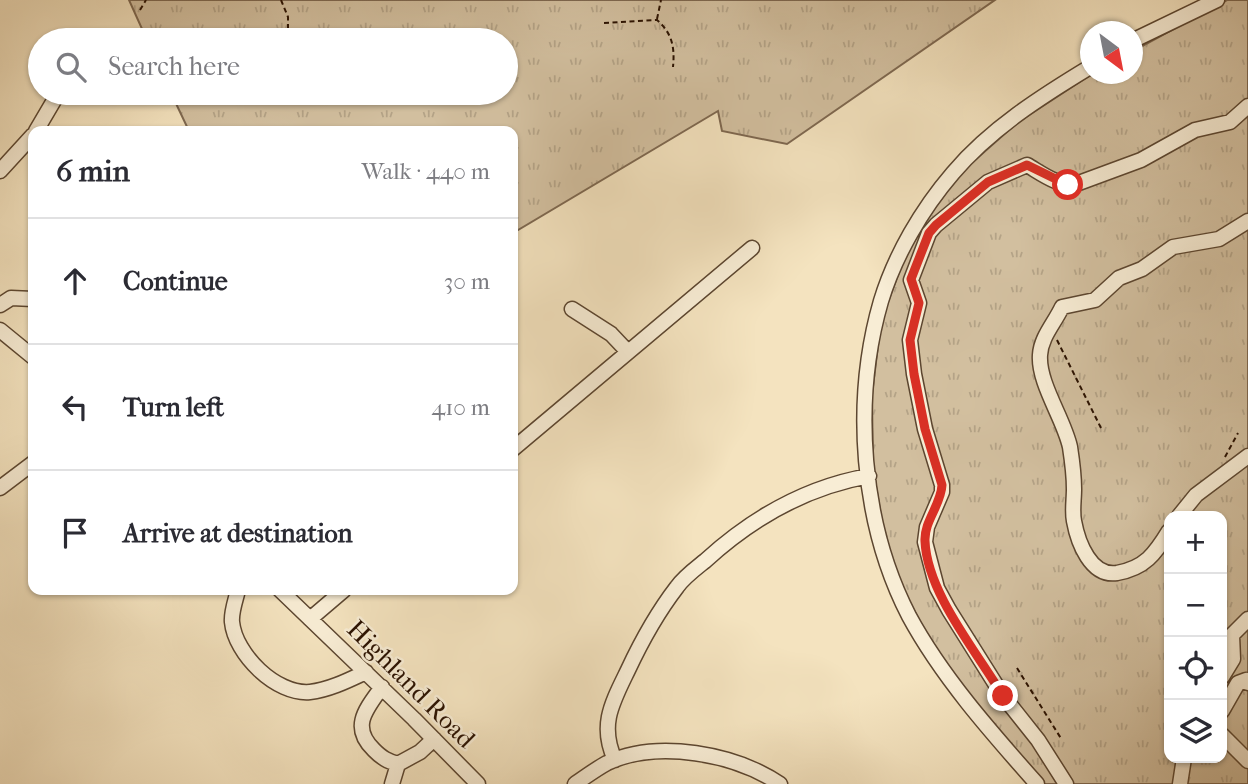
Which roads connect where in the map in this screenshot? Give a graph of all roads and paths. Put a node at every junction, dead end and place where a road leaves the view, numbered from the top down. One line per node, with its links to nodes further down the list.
1 (146, 0): 5 (path)
2 (281, 0): 8 (path)
3 (661, 0): 6 (path)
4 (1217, 0): 9 (street)
5 (140, 10)
6 (657, 20): 7 (path); 10 (path)
7 (604, 23)
8 (288, 28)
9 (1143, 36)
10 (673, 66)
11 (1080, 73): 30 (street)
12 (51, 105): 14 (street)
13 (1248, 106): 57 (street)
14 (39, 126)
15 (28, 141): 16 (street)
16 (0, 171)
17 (1248, 221): 33 (street)
18 (752, 248): 24 (street)
19 (28, 299): 20 (street)
20 (0, 305)
21 (572, 309): 24 (street)
22 (0, 330): 25 (street)
23 (1053, 332): 26 (path)
24 (629, 351): 27 (street)
25 (28, 352)
26 (1101, 428)
27 (518, 445)
28 (1248, 456): 32 (street)
29 (28, 467): 31 (street)
30 (869, 476): 48 (street); 56 (street)
31 (0, 488)
32 (1183, 511)
33 (1164, 538)
34 (237, 595): 41 (street)
35 (285, 595): 37 (street, Highland Road)
36 (338, 595): 37 (street)
37 (310, 619): 41 (street, Highland Road)
38 (1248, 619): 40 (street)
39 (1017, 668): 46 (path)
40 (1227, 669)
41 (366, 672): 43 (street, Highland Road)
42 (1248, 683): 44 (street)
43 (382, 687): 45 (street, Highland Road); 51 (street)
44 (1227, 702)
45 (434, 739): 51 (street); 53 (street, Highland Road)
46 (1062, 740)
47 (1227, 740): 49 (street)
48 (615, 760): 54 (street); 55 (street)
49 (1248, 761)
50 (1183, 763): 58 (street)
51 (398, 764): 52 (street)
52 (392, 784)
53 (478, 784)
54 (575, 784)
55 (780, 784)
56 (1037, 784)
57 (1066, 784)
58 (1180, 784)

